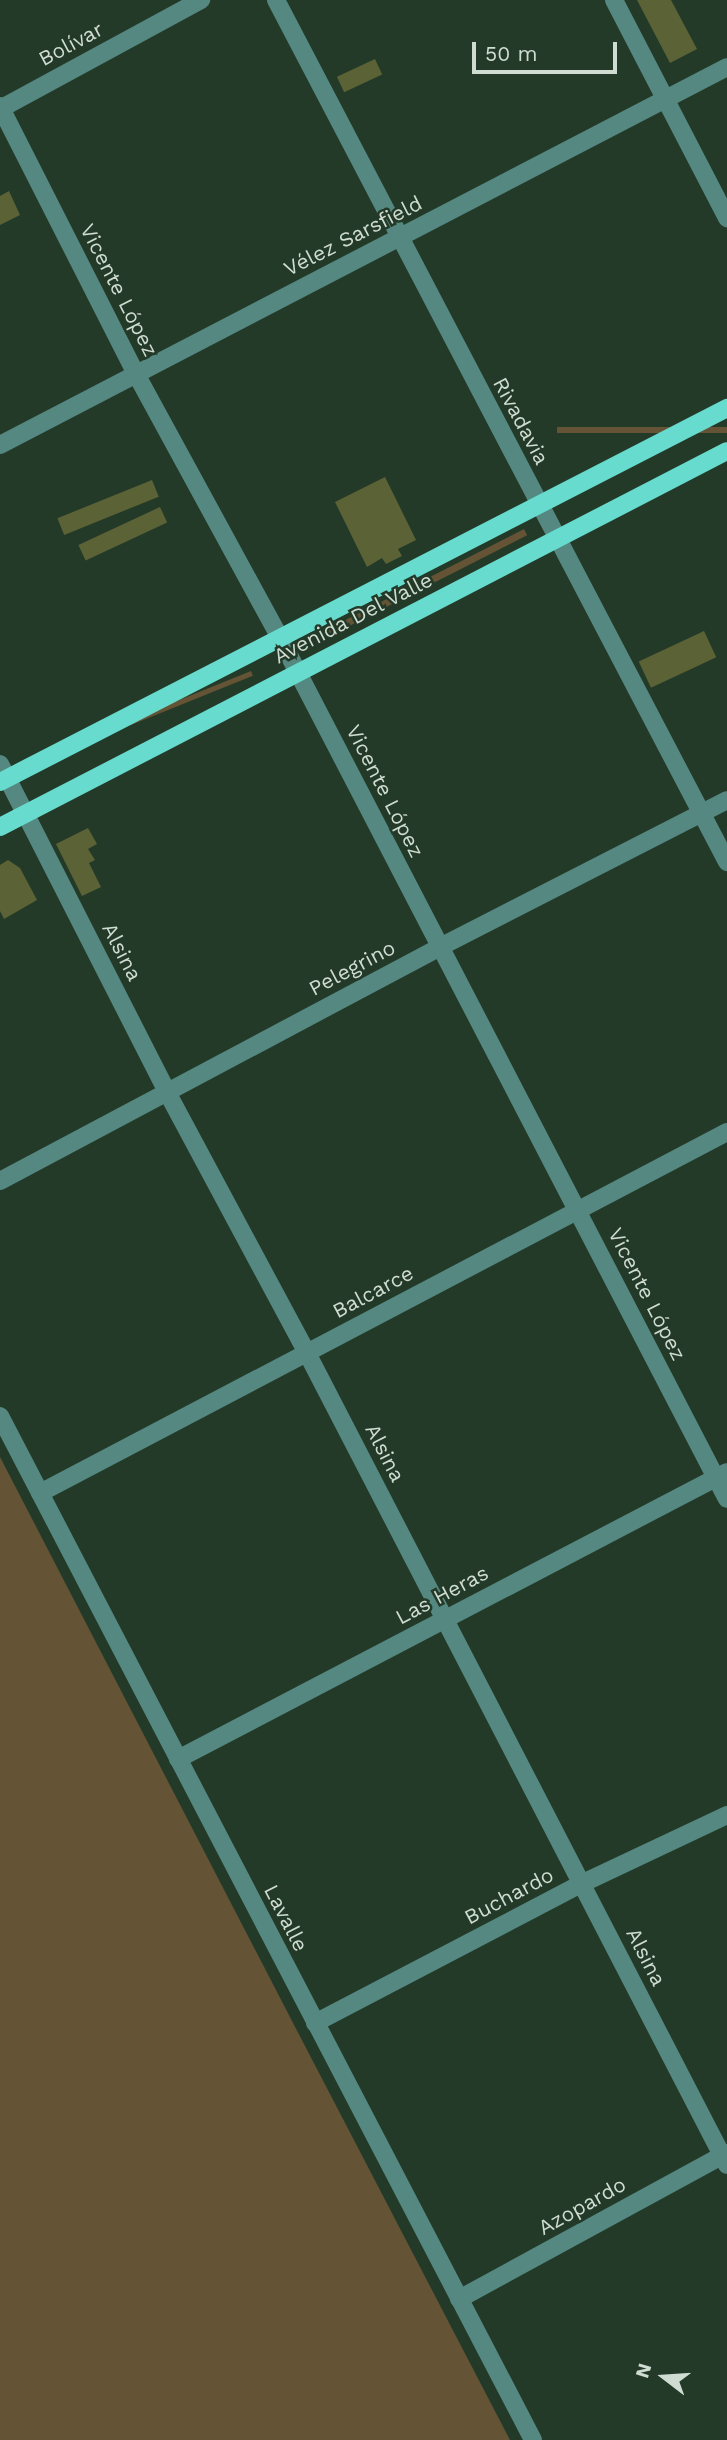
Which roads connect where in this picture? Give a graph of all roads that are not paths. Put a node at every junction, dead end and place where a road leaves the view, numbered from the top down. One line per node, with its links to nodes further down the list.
1 (201, 0): 6 (street, Bolívar)
2 (276, 0): 8 (street, Rivadavia)
3 (614, 0): 5 (street)
4 (727, 67): 5 (street, Vélez Sarsfield)
5 (665, 100): 7 (street); 8 (street, Vélez Sarsfield)
6 (0, 108): 9 (street, Vicente López)
7 (727, 218)
8 (400, 238): 9 (street, Vélez Sarsfield); 13 (street, Rivadavia)
9 (135, 372): 11 (street, Vélez Sarsfield); 15 (street, Vicente López)
10 (727, 408): 13 (main road, Avenida Del Valle)
11 (0, 445)
12 (727, 451): 14 (main road, Avenida Del Valle)
13 (539, 505): 14 (street, Rivadavia); 15 (main road, Avenida Del Valle)
14 (557, 540): 16 (main road, Avenida Del Valle); 20 (street, Rivadavia)
15 (279, 636): 16 (street, Vicente López); 17 (main road, Avenida Del Valle)
16 (298, 671): 19 (main road, Avenida Del Valle); 23 (street, Vicente López)
17 (3, 775): 19 (street, Alsina)
18 (727, 800): 20 (street, Pelegrino)
19 (26, 813): 21 (main road, Avenida Del Valle); 24 (street, Alsina)
20 (701, 813): 22 (street, Rivadavia); 23 (street, Pelegrino)
21 (0, 827)
22 (727, 862)
23 (440, 947): 24 (street, Pelegrino); 27 (street, Vicente López)
24 (167, 1093): 26 (street, Pelegrino); 28 (street, Alsina)
25 (727, 1132): 27 (street, Balcarce)
26 (0, 1181)
27 (578, 1210): 28 (street, Balcarce); 30 (street, Vicente López)
28 (307, 1353): 31 (street, Balcarce); 33 (street, Alsina)
29 (0, 1416): 31 (street, Lavalle)
30 (722, 1474): 32 (street, Vicente López); 33 (street, Las Heras)
31 (40, 1493): 34 (street, Lavalle)
32 (727, 1499)
33 (445, 1619): 34 (street, Las Heras); 36 (street, Alsina)
34 (178, 1759): 37 (street, Lavalle)
35 (727, 1815): 36 (street, Buchardo)
36 (583, 1883): 37 (street, Buchardo); 38 (street, Alsina)
37 (315, 2023): 39 (street, Lavalle)
38 (725, 2158): 39 (street, Azopardo)
39 (459, 2299): 40 (street, Lavalle)
40 (533, 2440)

